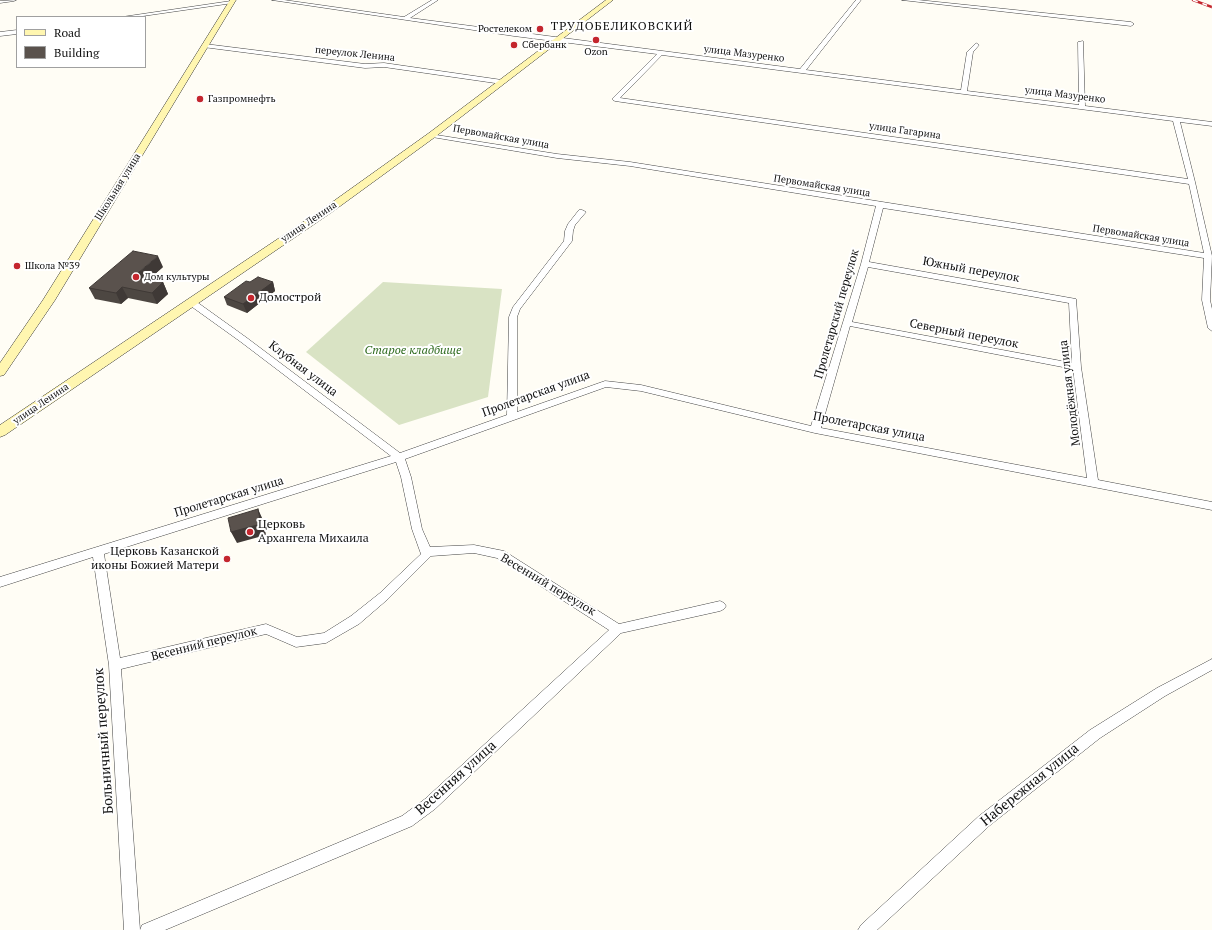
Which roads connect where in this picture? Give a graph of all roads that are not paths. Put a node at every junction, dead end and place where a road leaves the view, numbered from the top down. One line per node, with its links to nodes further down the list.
1 (14, 0): 9 (street)
2 (274, 0): 8 (street, улица Мазуренко)
3 (436, 0): 11 (street)
4 (610, 0): 15 (street, улица Ленина)
5 (859, 0): 20 (street)
6 (904, 0): 12 (street)
7 (232, 1): 10 (street); 18 (street, Школьная улица)
8 (293, 1): 11 (street, улица Мазуренко)
9 (0, 2)
10 (132, 16)
11 (406, 18): 15 (street, улица Мазуренко)
12 (1131, 24)
13 (16, 32): 14 (street)
14 (0, 34)
15 (557, 40): 19 (street, улица Мазуренко); 21 (street, улица Ленина)
16 (1081, 42): 23 (street)
17 (976, 45): 22 (street)
18 (205, 46): 21 (street, переулок Ленина); 37 (street, Школьная улица)
19 (661, 53): 20 (street, улица Мазуренко); 27 (street, улица Гагарина)
20 (802, 71): 22 (street, улица Мазуренко)
21 (502, 82): 26 (street, улица Ленина)
22 (964, 92): 23 (street, улица Мазуренко)
23 (1082, 107): 24 (street, улица Мазуренко)
24 (1176, 119): 25 (street, улица Мазуренко); 27 (street)
25 (1212, 124)
26 (432, 135): 28 (street, Первомайская улица); 33 (street, улица Ленина)
27 (1192, 182): 30 (street)
28 (880, 205): 30 (street, Первомайская улица); 31 (street, Пролетарский переулок)
29 (582, 212): 38 (street)
30 (1208, 256): 35 (street)
31 (865, 264): 32 (street, Южный переулок); 34 (street, Пролетарский переулок)
32 (1073, 301): 36 (street, Молодёжная улица)
33 (191, 302): 40 (street, улица Ленина); 41 (street, Клубная улица)
34 (846, 324): 36 (street, Северный переулок); 39 (street, Пролетарский переулок)
35 (1212, 328)
36 (1077, 368): 42 (street, Молодёжная улица)
37 (0, 372)
38 (512, 417): 39 (street, Пролетарская улица); 41 (street, Пролетарская улица)
39 (815, 430): 42 (street, Пролетарская улица)
40 (0, 432)
41 (399, 457): 44 (street, Пролетарская улица); 45 (street)
42 (1093, 483): 43 (street, Пролетарская улица)
43 (1212, 506)
44 (98, 552): 46 (street, Пролетарская улица); 50 (street, Больничный переулок)
45 (426, 552): 48 (street, Весенний переулок); 50 (street, Весенний переулок)
46 (0, 582)
47 (720, 606): 48 (street)
48 (618, 629): 52 (street, Весенняя улица)
49 (1212, 664): 53 (street, Набережная улица)
50 (115, 665): 51 (street, Больничный переулок)
51 (132, 930)
52 (147, 930)
53 (866, 930)

